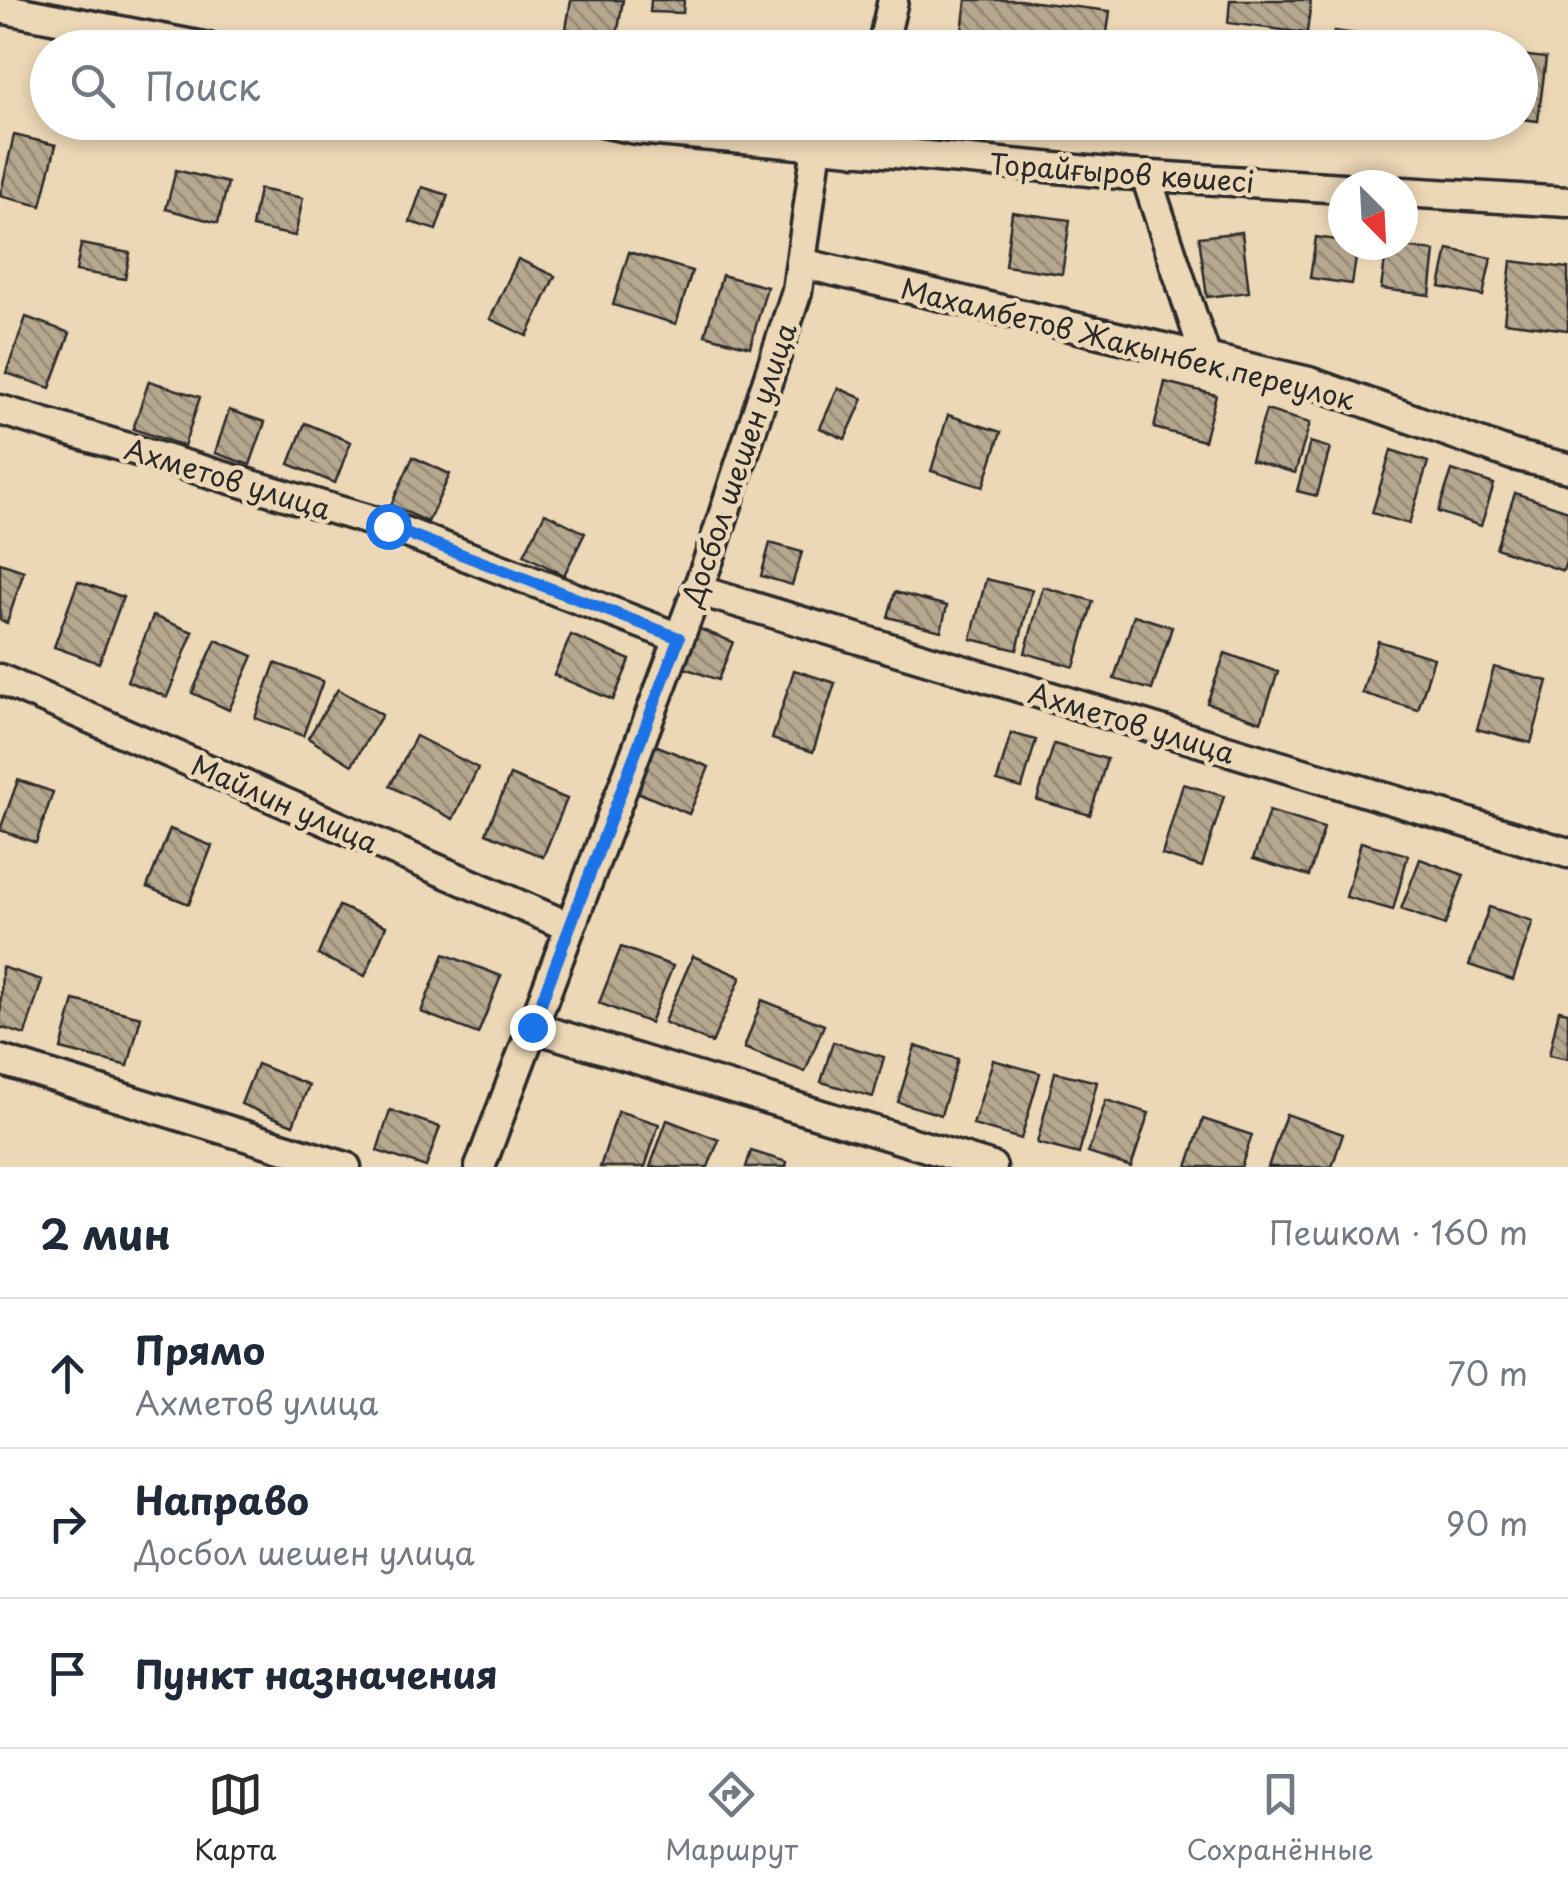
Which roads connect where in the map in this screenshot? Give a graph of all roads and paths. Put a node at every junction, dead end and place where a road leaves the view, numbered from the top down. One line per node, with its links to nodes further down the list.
1 (894, 0): 4 (street)
2 (0, 8): 3 (street)
3 (115, 30)
4 (886, 30)
5 (752, 140): 8 (street, Торайғыров көшесі)
6 (842, 140): 8 (street, Торайғыров көшесі)
7 (889, 140): 9 (street, Торайғыров көшесі)
8 (816, 146): 13 (street, Досбол шешен улица)
9 (1146, 176): 10 (street, Торайғыров көшесі); 14 (street)
10 (1328, 187)
11 (1418, 193): 12 (street)
12 (1568, 202)
13 (800, 263): 14 (street, Махамбетов Жакынбек переулок); 17 (street, Досбол шешен улица)
14 (1206, 358): 16 (street, Махамбетов Жакынбек переулок)
15 (0, 410): 18 (street, Ахметов улица)
16 (1568, 468)
17 (697, 590): 18 (street, Досбол шешен улица); 20 (street, Ахметов улица)
18 (679, 638): 21 (street, Досбол шешен улица)
19 (0, 679): 21 (street, Майлин улица)
20 (1568, 853)
21 (570, 927): 22 (street, Досбол шешен улица)
22 (532, 1027): 25 (street, Досбол шешен улица); 26 (street)
23 (0, 1060): 24 (street)
24 (346, 1167)
25 (480, 1167)
26 (992, 1167)

